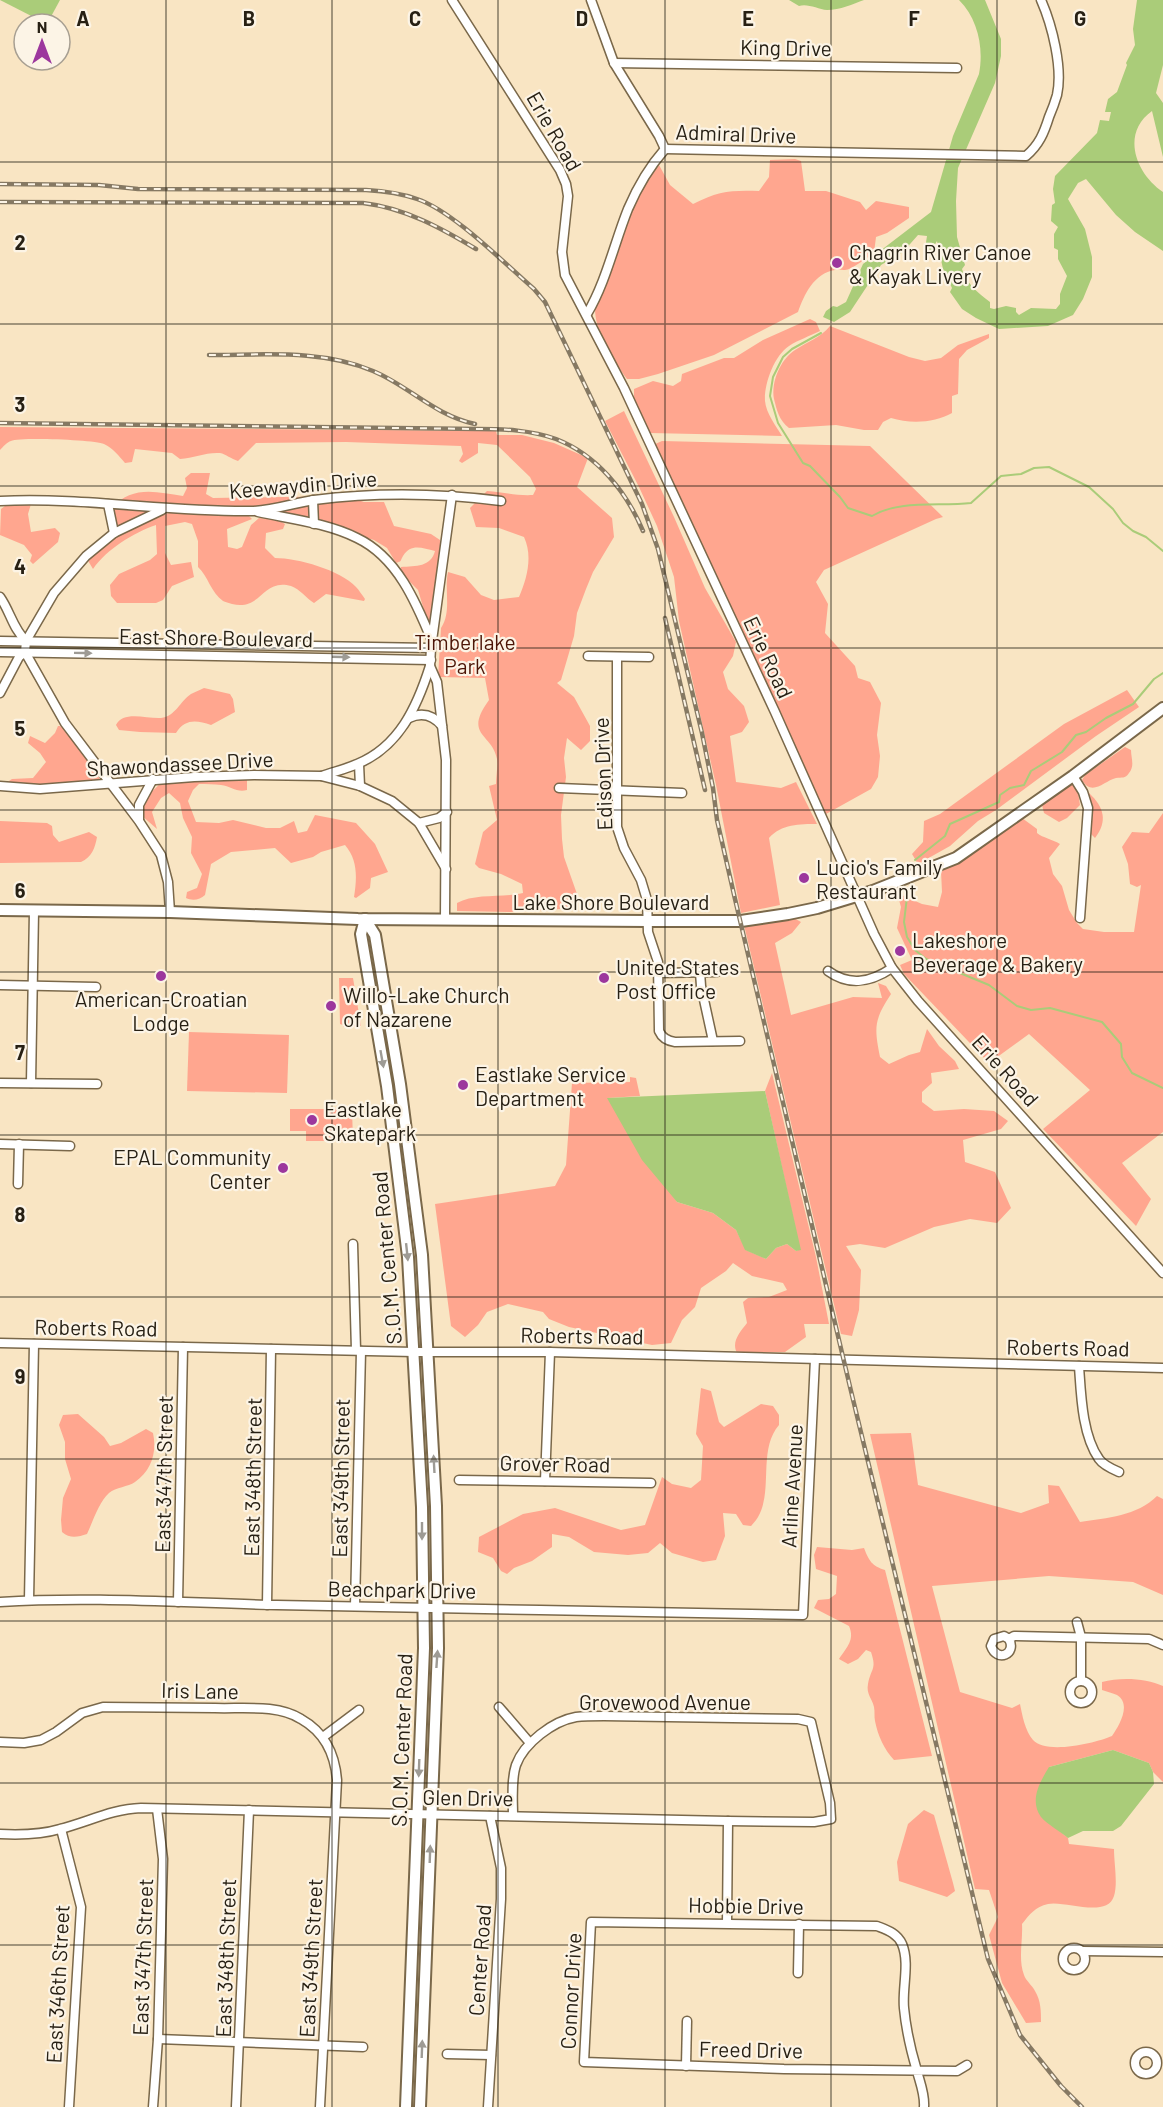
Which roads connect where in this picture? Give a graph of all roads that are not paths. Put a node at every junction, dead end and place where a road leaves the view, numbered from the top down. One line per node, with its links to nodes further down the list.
1 (452, 0): 7 (street, Erie Road)
2 (591, 0): 4 (street, Admiral Drive)
3 (1041, 0): 6 (street, Admiral Drive)
4 (614, 63): 5 (street, King Drive); 6 (street, Admiral Drive)
5 (957, 68)
6 (665, 149): 7 (street)
7 (586, 314): 47 (street, Erie Road)
8 (452, 495): 9 (street, Keewaydin Drive); 11 (street, Keewaydin Drive); 20 (street)
9 (313, 500): 14 (street, Keewaydin Drive); 15 (street)
10 (0, 501): 12 (street, Keewaydin Drive)
11 (501, 501)
12 (108, 504): 13 (street, Keewaydin Drive); 16 (street)
13 (163, 509): 14 (street, Keewaydin Drive); 16 (street)
14 (254, 511): 15 (street)
15 (314, 524): 20 (street)
16 (114, 533): 19 (street)
17 (0, 597): 19 (street)
18 (0, 641): 19 (street, East Shore Boulevard)
19 (26, 641): 21 (street, East Shore Boulevard); 23 (street)
20 (431, 645): 21 (street, East Shore Boulevard); 28 (street)
21 (302, 646): 24 (street)
22 (0, 652): 23 (street, East Shore Boulevard)
23 (25, 652): 24 (street, East Shore Boulevard, one-way to 24); 29 (street); 37 (street)
24 (302, 656): 28 (street, East Shore Boulevard, one-way to 28)
25 (588, 656): 26 (street)
26 (617, 657): 27 (street); 41 (street, Edison Drive)
27 (650, 657)
28 (430, 663): 31 (street); 32 (street)
29 (0, 693)
30 (1163, 708): 35 (main road, Lake Shore Boulevard)
31 (409, 718): 32 (street); 33 (street)
32 (442, 727): 43 (street)
33 (358, 764): 34 (street); 39 (street)
34 (321, 776): 36 (street, Shawondassee Drive); 39 (street, Shawondassee Drive)
35 (1073, 776): 47 (main road, Lake Shore Boulevard); 51 (street)
36 (153, 779): 37 (street, Shawondassee Drive); 44 (street)
37 (111, 784): 38 (street, Shawondassee Drive); 44 (street)
38 (0, 786)
39 (360, 786): 45 (street, Shawondassee Drive)
40 (559, 789): 41 (street)
41 (616, 791): 42 (street); 54 (street, Edison Drive)
42 (682, 793)
43 (447, 812): 45 (street); 46 (street)
44 (140, 821): 50 (street)
45 (419, 824): 46 (street, Shawondassee Drive)
46 (446, 869): 53 (street)
47 (857, 896): 54 (main road, Lake Shore Boulevard); 55 (street, Erie Road)
48 (0, 910): 49 (main road, Lake Shore Boulevard)
49 (34, 910): 50 (main road, Lake Shore Boulevard); 61 (street)
50 (170, 912): 52 (main road, Lake Shore Boulevard)
51 (1080, 918)
52 (365, 919): 53 (main road, Lake Shore Boulevard); 79 (main road, S.O.M. Center Road); 80 (main road, S.O.M. Center Road, one-way to 80)
53 (445, 919): 54 (main road, Lake Shore Boulevard)
54 (647, 921): 59 (street, Edison Drive)
55 (892, 968): 56 (street); 73 (street, Erie Road)
56 (828, 971)
57 (700, 972): 58 (street); 59 (street); 63 (street)
58 (717, 972)
59 (658, 973): 63 (street, Edison Drive)
60 (0, 985): 61 (street)
61 (32, 986): 62 (street); 66 (street)
62 (96, 987)
63 (713, 1041): 64 (street)
64 (740, 1041)
65 (0, 1083): 66 (street)
66 (31, 1083): 67 (street)
67 (97, 1084)
68 (0, 1144): 69 (street)
69 (19, 1144): 70 (street); 71 (street)
70 (70, 1146)
71 (18, 1184)
72 (353, 1244): 78 (street, East 349th Street)
73 (1163, 1273)
74 (0, 1343): 75 (street, Roberts Road)
75 (34, 1344): 76 (street, Roberts Road); 89 (street)
76 (183, 1347): 77 (street, Roberts Road); 91 (street, East 347th Street)
77 (271, 1350): 78 (street, Roberts Road); 92 (street, East 348th Street)
78 (358, 1351): 80 (street, Roberts Road); 93 (street, East 349th Street)
79 (428, 1351): 80 (street, Roberts Road); 81 (street, Roberts Road); 94 (main road, S.O.M. Center Road, one-way to 79)
80 (414, 1352): 95 (main road, S.O.M. Center Road, one-way to 95)
81 (550, 1352): 82 (street, Roberts Road); 87 (street)
82 (815, 1359): 83 (street, Roberts Road); 96 (street, Arline Avenue)
83 (1079, 1366): 84 (street, Roberts Road); 85 (street)
84 (1163, 1368)
85 (1119, 1473)
86 (459, 1480): 87 (street, Grover Road)
87 (545, 1481): 88 (street, Grover Road)
88 (651, 1483)
89 (29, 1600): 90 (street, Beachpark Drive); 91 (street, Beachpark Drive)
90 (0, 1602)
91 (178, 1602): 92 (street, Beachpark Drive)
92 (267, 1605): 93 (street, Beachpark Drive)
93 (355, 1606): 95 (street, Beachpark Drive)
94 (437, 1608): 95 (street, Beachpark Drive); 96 (street, Beachpark Drive); 111 (main road, S.O.M. Center Road, one-way to 94)
95 (423, 1609): 110 (main road, S.O.M. Center Road, one-way to 110)
96 (804, 1615)
97 (1077, 1622): 98 (street)
98 (1081, 1637): 99 (street); 100 (street); 101 (street)
99 (1009, 1638)
100 (1163, 1645)
101 (1081, 1681)
102 (499, 1707): 106 (street)
103 (359, 1710): 104 (street)
104 (323, 1737): 105 (street, Iris Lane); 109 (street, Iris Lane)
105 (0, 1742)
106 (530, 1743): 113 (street, Grovewood Avenue); 114 (street, Grovewood Avenue)
107 (157, 1809): 108 (street, Glen Drive); 116 (street, Glen Drive); 125 (street, East 347th Street)
108 (249, 1810): 109 (street, Glen Drive); 126 (street, East 348th Street)
109 (336, 1812): 110 (street, Glen Drive); 127 (street, East 349th Street)
110 (417, 1814): 111 (street, Glen Drive); 139 (main road, S.O.M. Center Road)
111 (431, 1815): 112 (street, Glen Drive); 140 (main road, S.O.M. Center Road, one-way to 111)
112 (490, 1816): 113 (street, Glen Drive); 130 (street, Center Road)
113 (513, 1816): 115 (street, Glen Drive)
114 (831, 1820): 115 (street, Glen Drive)
115 (728, 1821): 119 (street)
116 (61, 1829): 117 (street, Glen Drive); 135 (street, East 346th Street)
117 (0, 1834)
118 (591, 1922): 119 (street, Hobbie Drive); 131 (street, Connor Drive)
119 (727, 1923): 120 (street, Hobbie Drive)
120 (799, 1924): 123 (street); 134 (street, Hobbie Drive)
121 (1082, 1951): 122 (street)
122 (1163, 1952)
123 (798, 1973)
124 (687, 2021): 133 (street)
125 (158, 2039): 126 (street); 136 (street, East 347th Street)
126 (240, 2042): 127 (street); 137 (street, East 348th Street)
127 (323, 2046): 128 (street); 138 (street, East 349th Street)
128 (363, 2047)
129 (447, 2054): 130 (street)
130 (491, 2055): 141 (street, Center Road)
131 (584, 2062): 133 (street, Freed Drive)
132 (967, 2065): 134 (street, Freed Drive)
133 (686, 2066): 134 (street, Freed Drive)
134 (916, 2071): 142 (street)
135 (69, 2107)
136 (153, 2107)
137 (236, 2107)
138 (320, 2107)
139 (406, 2107)
140 (420, 2107)
141 (488, 2107)
142 (924, 2107)

